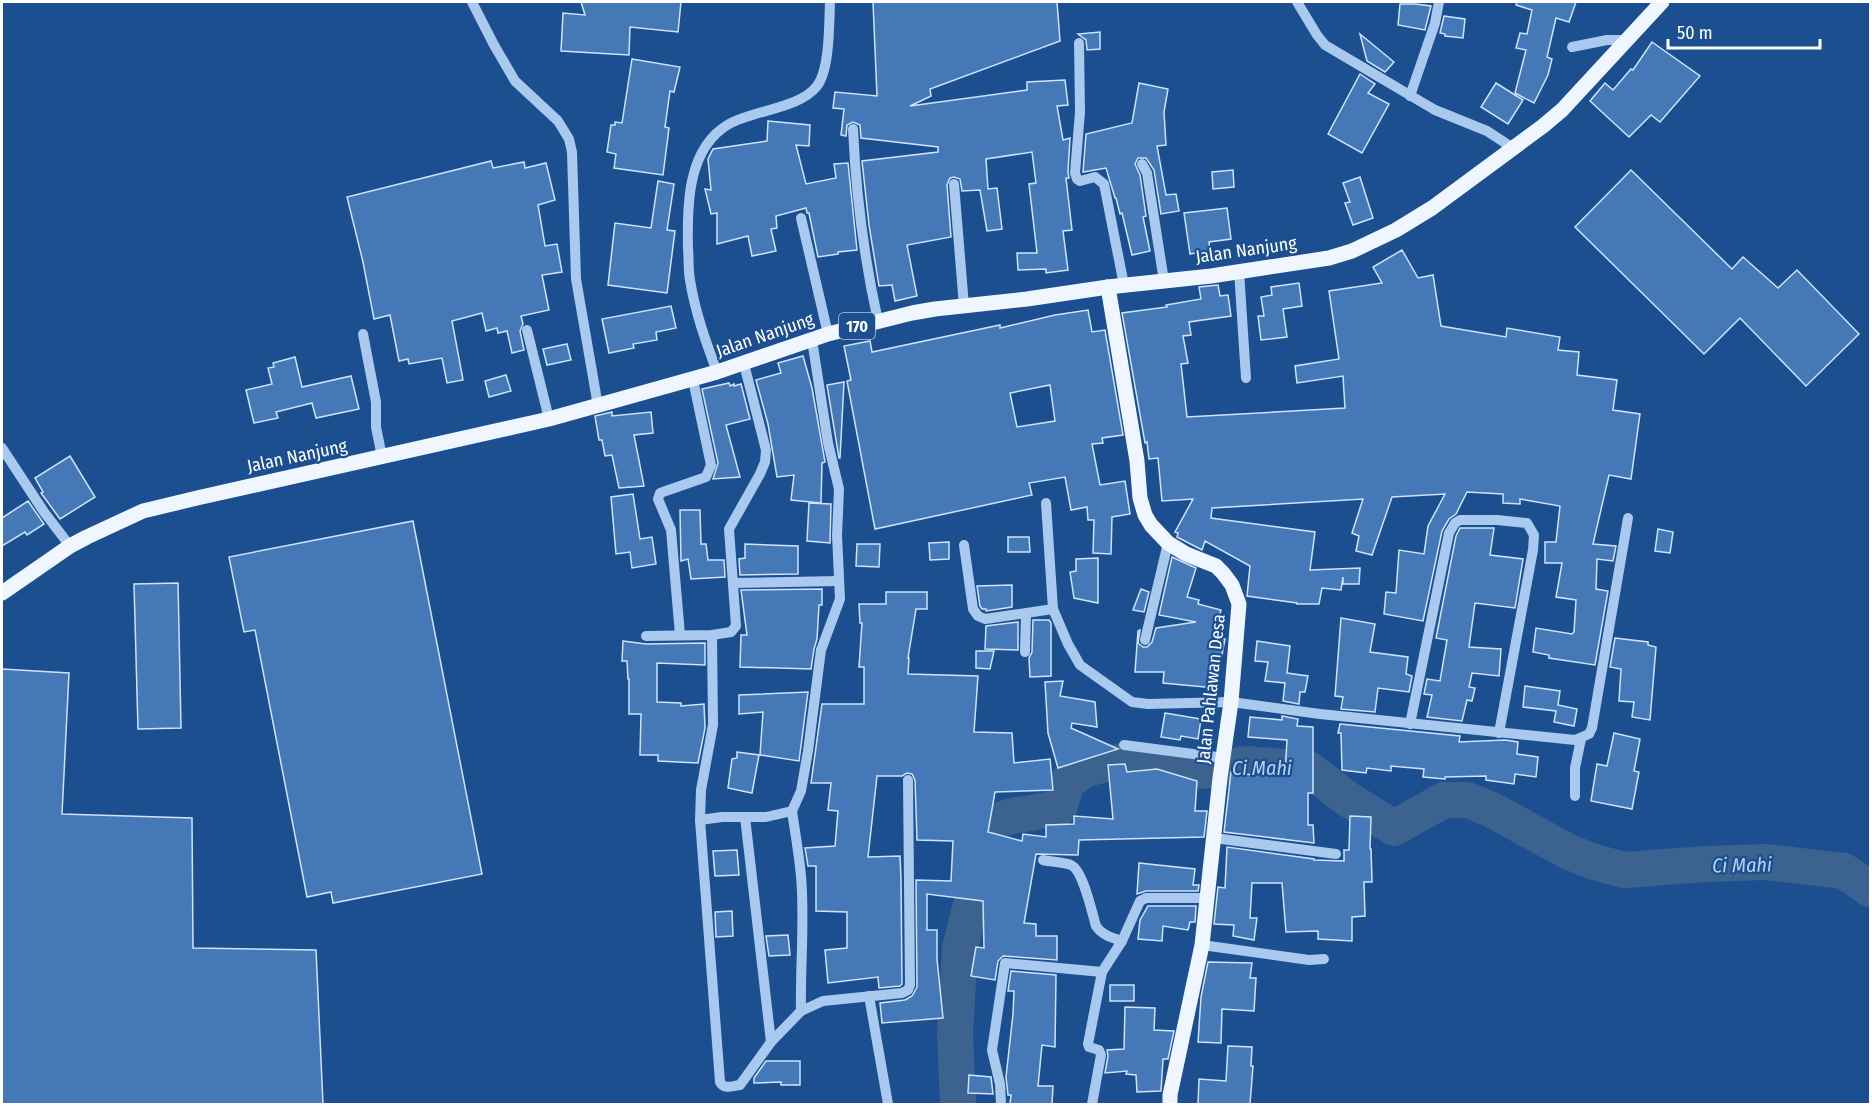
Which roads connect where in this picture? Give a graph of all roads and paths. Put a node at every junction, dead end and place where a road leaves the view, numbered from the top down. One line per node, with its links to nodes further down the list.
1 (472, 2): 29 (street)
2 (830, 2): 26 (street)
3 (1297, 2): 9 (street)
4 (1439, 2): 9 (street)
5 (1662, 2): 6 (main road, Jalan Nanjung / 170)
6 (1627, 40): 8 (street); 11 (main road, Jalan Nanjung / 170)
7 (1079, 43): 17 (street)
8 (1572, 47)
9 (1410, 96): 11 (street)
10 (853, 129): 20 (street)
11 (1513, 148): 15 (main road, Jalan Nanjung / 170)
12 (1142, 164): 16 (street)
13 (954, 184): 19 (street)
14 (801, 218): 23 (street)
15 (1239, 271): 16 (main road, Jalan Nanjung / 170); 27 (street)
16 (1164, 280): 17 (main road, Jalan Nanjung / 170)
17 (1124, 285): 18 (main road, Jalan Nanjung / 170)
18 (1108, 287): 19 (main road, Jalan Nanjung / 170); 35 (main road, Jalan Pahlawan Desa)
19 (964, 306): 20 (main road, Jalan Nanjung / 170)
20 (878, 321): 23 (main road, Jalan Nanjung / 170)
21 (527, 330): 30 (street)
22 (363, 334): 32 (street)
23 (828, 334): 24 (main road, Jalan Nanjung / 170)
24 (812, 339): 25 (main road, Jalan Nanjung / 170); 38 (street)
25 (744, 364): 26 (main road, Jalan Nanjung / 170); 39 (street)
26 (717, 372): 28 (main road, Jalan Nanjung / 170)
27 (1245, 378)
28 (693, 380): 29 (main road, Jalan Nanjung / 170); 44 (street)
29 (598, 406): 30 (main road, Jalan Nanjung / 170)
30 (549, 419): 32 (main road, Jalan Nanjung / 170)
31 (2, 448): 37 (street)
32 (382, 457): 37 (main road, Jalan Nanjung / 170)
33 (1046, 503): 41 (street)
34 (1628, 518): 51 (street)
35 (1168, 543): 46 (street); 48 (main road, Jalan Pahlawan Desa)
36 (964, 545): 42 (street)
37 (70, 546): 40 (main road, Jalan Nanjung / 170)
38 (839, 581): 39 (street); 56 (street)
39 (733, 583): 43 (street)
40 (2, 593)
41 (1053, 609): 42 (street); 48 (street)
42 (1026, 614): 47 (street)
43 (712, 634): 44 (street); 58 (street)
44 (680, 635): 45 (street)
45 (646, 636)
46 (1145, 640)
47 (1025, 652)
48 (1231, 702): 49 (street); 53 (main road, Jalan Pahlawan Desa)
49 (1410, 724): 50 (street); 50 (street)
50 (1499, 734): 51 (street)
51 (1581, 739): 55 (street)
52 (1124, 746): 53 (street)
53 (1222, 767): 59 (main road, Jalan Pahlawan Desa)
54 (908, 780): 67 (street)
55 (1575, 796)
56 (792, 811): 57 (street); 68 (street)
57 (745, 817): 58 (street); 69 (street)
58 (700, 820): 69 (street)
59 (1214, 838): 60 (street); 62 (main road, Jalan Pahlawan Desa)
60 (1336, 854)
61 (1043, 861): 63 (street)
62 (1208, 898): 63 (street); 64 (main road, Jalan Pahlawan Desa)
63 (1122, 941): 66 (street)
64 (1202, 945): 65 (street); 73 (main road, Jalan Pahlawan Desa)
65 (1324, 960)
66 (1102, 972): 71 (street); 72 (street)
67 (869, 996): 68 (street); 70 (street)
68 (801, 1011): 69 (street)
69 (771, 1042)
70 (888, 1104)
71 (1001, 1104)
72 (1092, 1104)
73 (1170, 1104)

